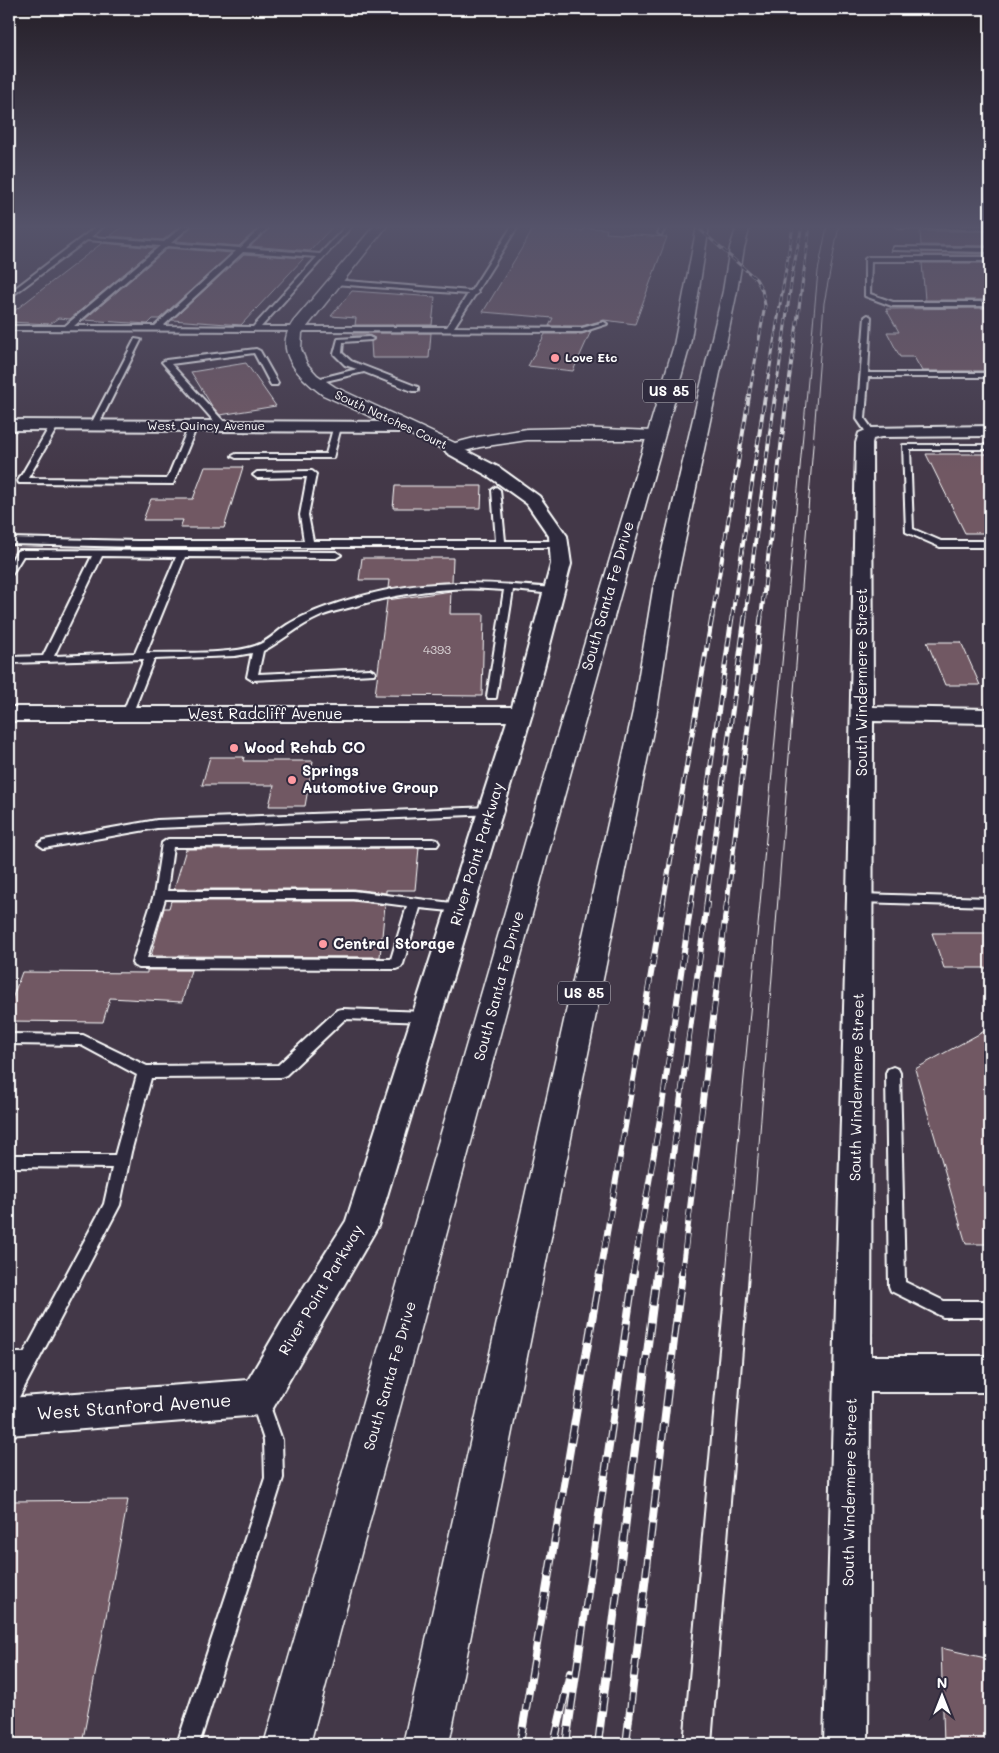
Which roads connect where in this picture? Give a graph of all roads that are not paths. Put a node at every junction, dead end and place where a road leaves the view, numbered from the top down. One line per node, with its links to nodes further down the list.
1 (91, 308): 11 (lane)
2 (179, 308): 12 (lane)
3 (274, 308): 13 (lane)
4 (314, 308): 14 (main road)
5 (464, 308): 15 (lane)
6 (689, 308): 32 (main road, South Santa Fe Drive / US 85)
7 (726, 308): 84 (main road, US 85)
8 (868, 317): 19 (lane)
9 (604, 324): 15 (lane)
10 (9, 328): 11 (lane)
11 (66, 329): 12 (lane)
12 (156, 329): 13 (lane)
13 (254, 330): 14 (lane)
14 (296, 330): 15 (lane); 21 (main road, South Natches Court)
15 (449, 330)
16 (369, 339): 18 (lane)
17 (137, 340): 26 (lane)
18 (365, 369): 21 (lane); 23 (lane)
19 (864, 375): 20 (lane); 31 (lane)
20 (990, 375)
21 (316, 382): 30 (main road, South Natches Court)
22 (274, 383): 28 (lane)
23 (415, 389)
24 (9, 426): 25 (street, West Quincy Avenue)
25 (54, 426): 26 (street, West Quincy Avenue); 27 (lane)
26 (94, 426): 27 (street, West Quincy Avenue)
27 (193, 426): 28 (street, West Quincy Avenue)
28 (223, 426): 29 (street, West Quincy Avenue)
29 (337, 427): 30 (street, West Quincy Avenue); 35 (lane)
30 (404, 427): 34 (main road, South Natches Court)
31 (871, 433): 33 (street); 58 (street, South Windermere Street)
32 (654, 436): 34 (main road); 83 (main road, South Santa Fe Drive / US 85)
33 (989, 439): 42 (lane)
34 (453, 449): 41 (street, River Point Parkway)
35 (236, 456)
36 (257, 474): 39 (lane)
37 (496, 490): 40 (lane)
38 (9, 541): 39 (lane)
39 (309, 543): 40 (lane)
40 (501, 543): 41 (lane)
41 (559, 544): 48 (street, River Point Parkway)
42 (990, 544)
43 (98, 554): 44 (lane); 46 (lane); 51 (lane)
44 (182, 554): 45 (lane); 50 (lane)
45 (336, 555)
46 (9, 572)
47 (509, 587): 48 (lane); 49 (lane); 54 (lane)
48 (554, 591): 57 (street, River Point Parkway)
49 (258, 649): 50 (lane); 53 (lane)
50 (144, 656): 51 (lane); 55 (lane)
51 (47, 659): 52 (lane)
52 (9, 660)
53 (370, 672)
54 (492, 696)
55 (130, 707)
56 (9, 714): 57 (street, West Radcliff Avenue)
57 (521, 714): 60 (street, River Point Parkway)
58 (862, 714): 59 (street); 64 (street, South Windermere Street)
59 (990, 716)
60 (491, 811): 62 (lane); 67 (street, River Point Parkway)
61 (433, 843): 63 (lane)
62 (44, 844)
63 (160, 895): 65 (lane); 65 (lane)
64 (860, 898): 66 (lane); 77 (street, South Windermere Street)
65 (415, 902): 67 (lane)
66 (990, 902)
67 (460, 908): 68 (street, River Point Parkway)
68 (426, 1017): 70 (lane); 79 (street, River Point Parkway)
69 (9, 1040): 70 (lane)
70 (145, 1072): 73 (lane)
71 (892, 1072): 74 (lane)
72 (9, 1162): 73 (lane)
73 (121, 1162): 76 (lane)
74 (990, 1309)
75 (9, 1361): 76 (lane)
76 (28, 1362): 80 (lane)
77 (852, 1374): 78 (street); 85 (street, South Windermere Street)
78 (990, 1374)
79 (259, 1397): 81 (street, West Stanford Avenue); 82 (lane)
80 (9, 1398)
81 (9, 1417)
82 (188, 1744)
83 (287, 1744)
84 (426, 1744)
85 (846, 1744)

